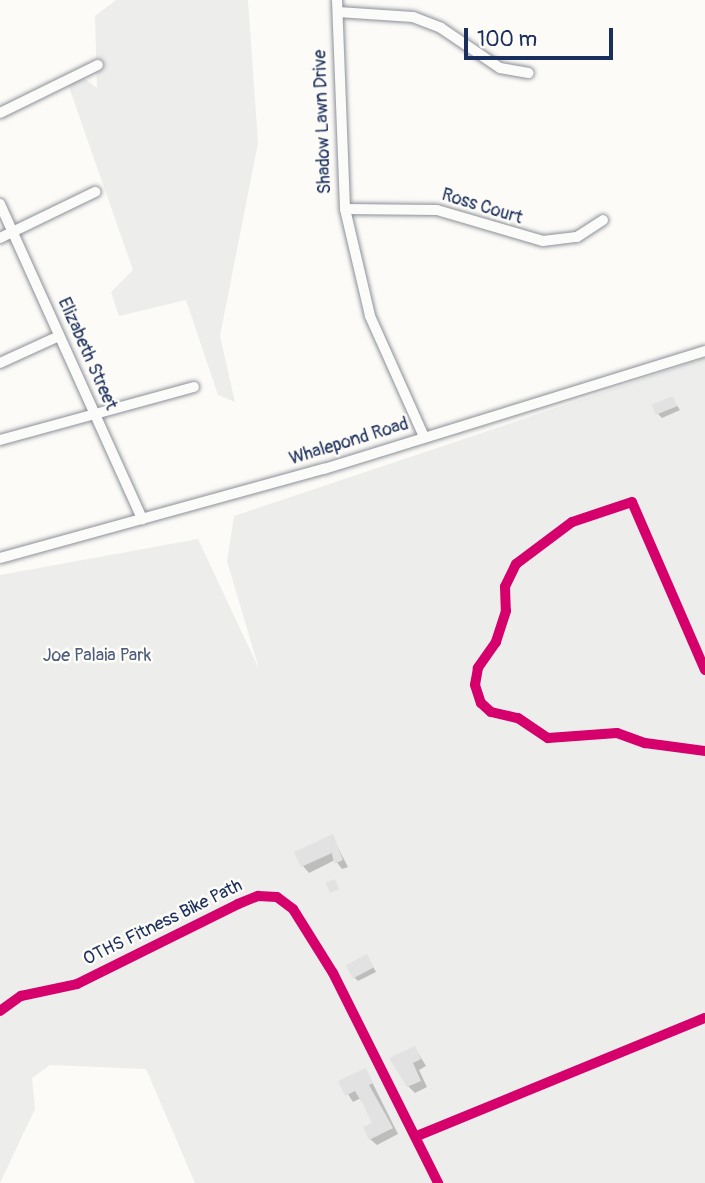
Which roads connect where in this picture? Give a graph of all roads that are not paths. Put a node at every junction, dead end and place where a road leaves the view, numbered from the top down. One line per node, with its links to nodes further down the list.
1 (338, 6): 3 (street); 7 (street, Shadow Lawn Drive)
2 (98, 65): 4 (street)
3 (529, 73)
4 (0, 113)
5 (95, 192): 9 (street)
6 (0, 204): 9 (street, Elizabeth Street)
7 (345, 209): 8 (street, Ross Court); 16 (street, Shadow Lawn Drive)
8 (603, 220)
9 (13, 232): 10 (street); 11 (street, Elizabeth Street)
10 (0, 238)
11 (59, 336): 13 (street); 15 (street, Elizabeth Street)
12 (705, 351): 16 (street, Whalepond Road)
13 (0, 363)
14 (194, 387): 15 (street)
15 (94, 413): 17 (street); 18 (street, Elizabeth Street)
16 (424, 437): 18 (street, Whalepond Road)
17 (0, 440)
18 (142, 519): 19 (street, Whalepond Road)
19 (0, 558)

